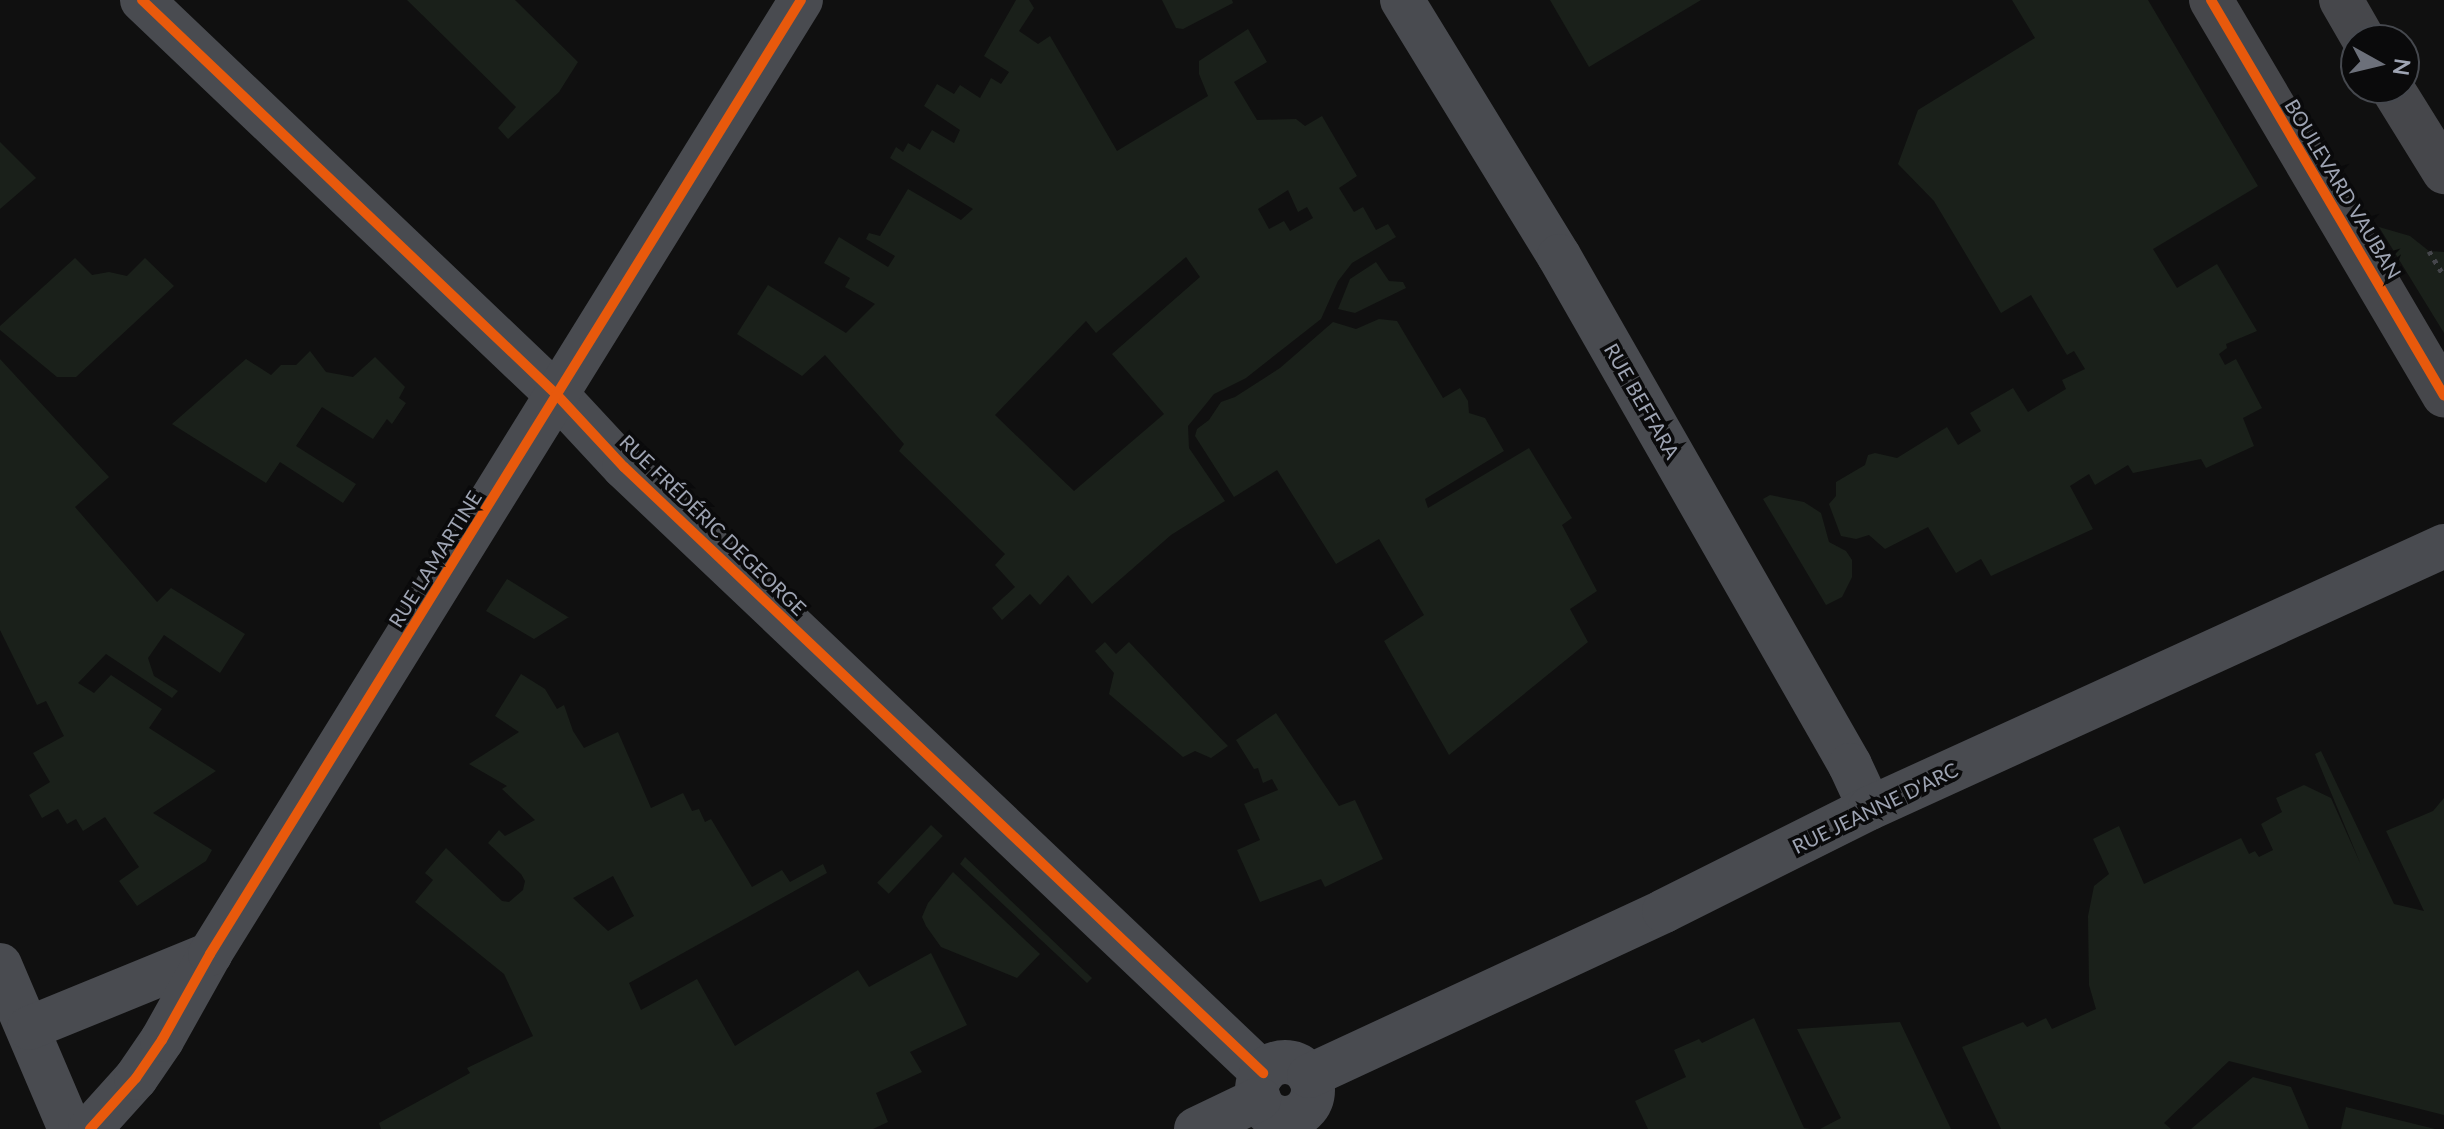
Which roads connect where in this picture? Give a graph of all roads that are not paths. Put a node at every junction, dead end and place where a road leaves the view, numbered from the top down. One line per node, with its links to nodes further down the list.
1 (142, 0): 9 (street, RUE FRÉDÉRIC DEGEORGE)
2 (801, 0): 9 (street, RUE LAMARTINE)
3 (1402, 0): 12 (street, RUE BEFFARA)
4 (2211, 0): 10 (main road, BOULEVARD VAUBAN)
5 (2341, 0): 6 (main road)
6 (2355, 24)
7 (2402, 104): 8 (main road)
8 (2444, 172)
9 (557, 395): 13 (street, RUE LAMARTINE); 16 (street, RUE FRÉDÉRIC DEGEORGE)
10 (2444, 396)
11 (2444, 546): 12 (street, RUE JEANNE D'ARC)
12 (1870, 808): 17 (street, RUE JEANNE D'ARC)
13 (210, 954): 15 (street); 19 (street, RUE LAMARTINE)
14 (0, 965): 15 (street)
15 (29, 1028): 18 (street)
16 (1261, 1086): 17 (street); 20 (street)
17 (1312, 1106)
18 (70, 1129)
19 (90, 1129)
20 (1196, 1129)

